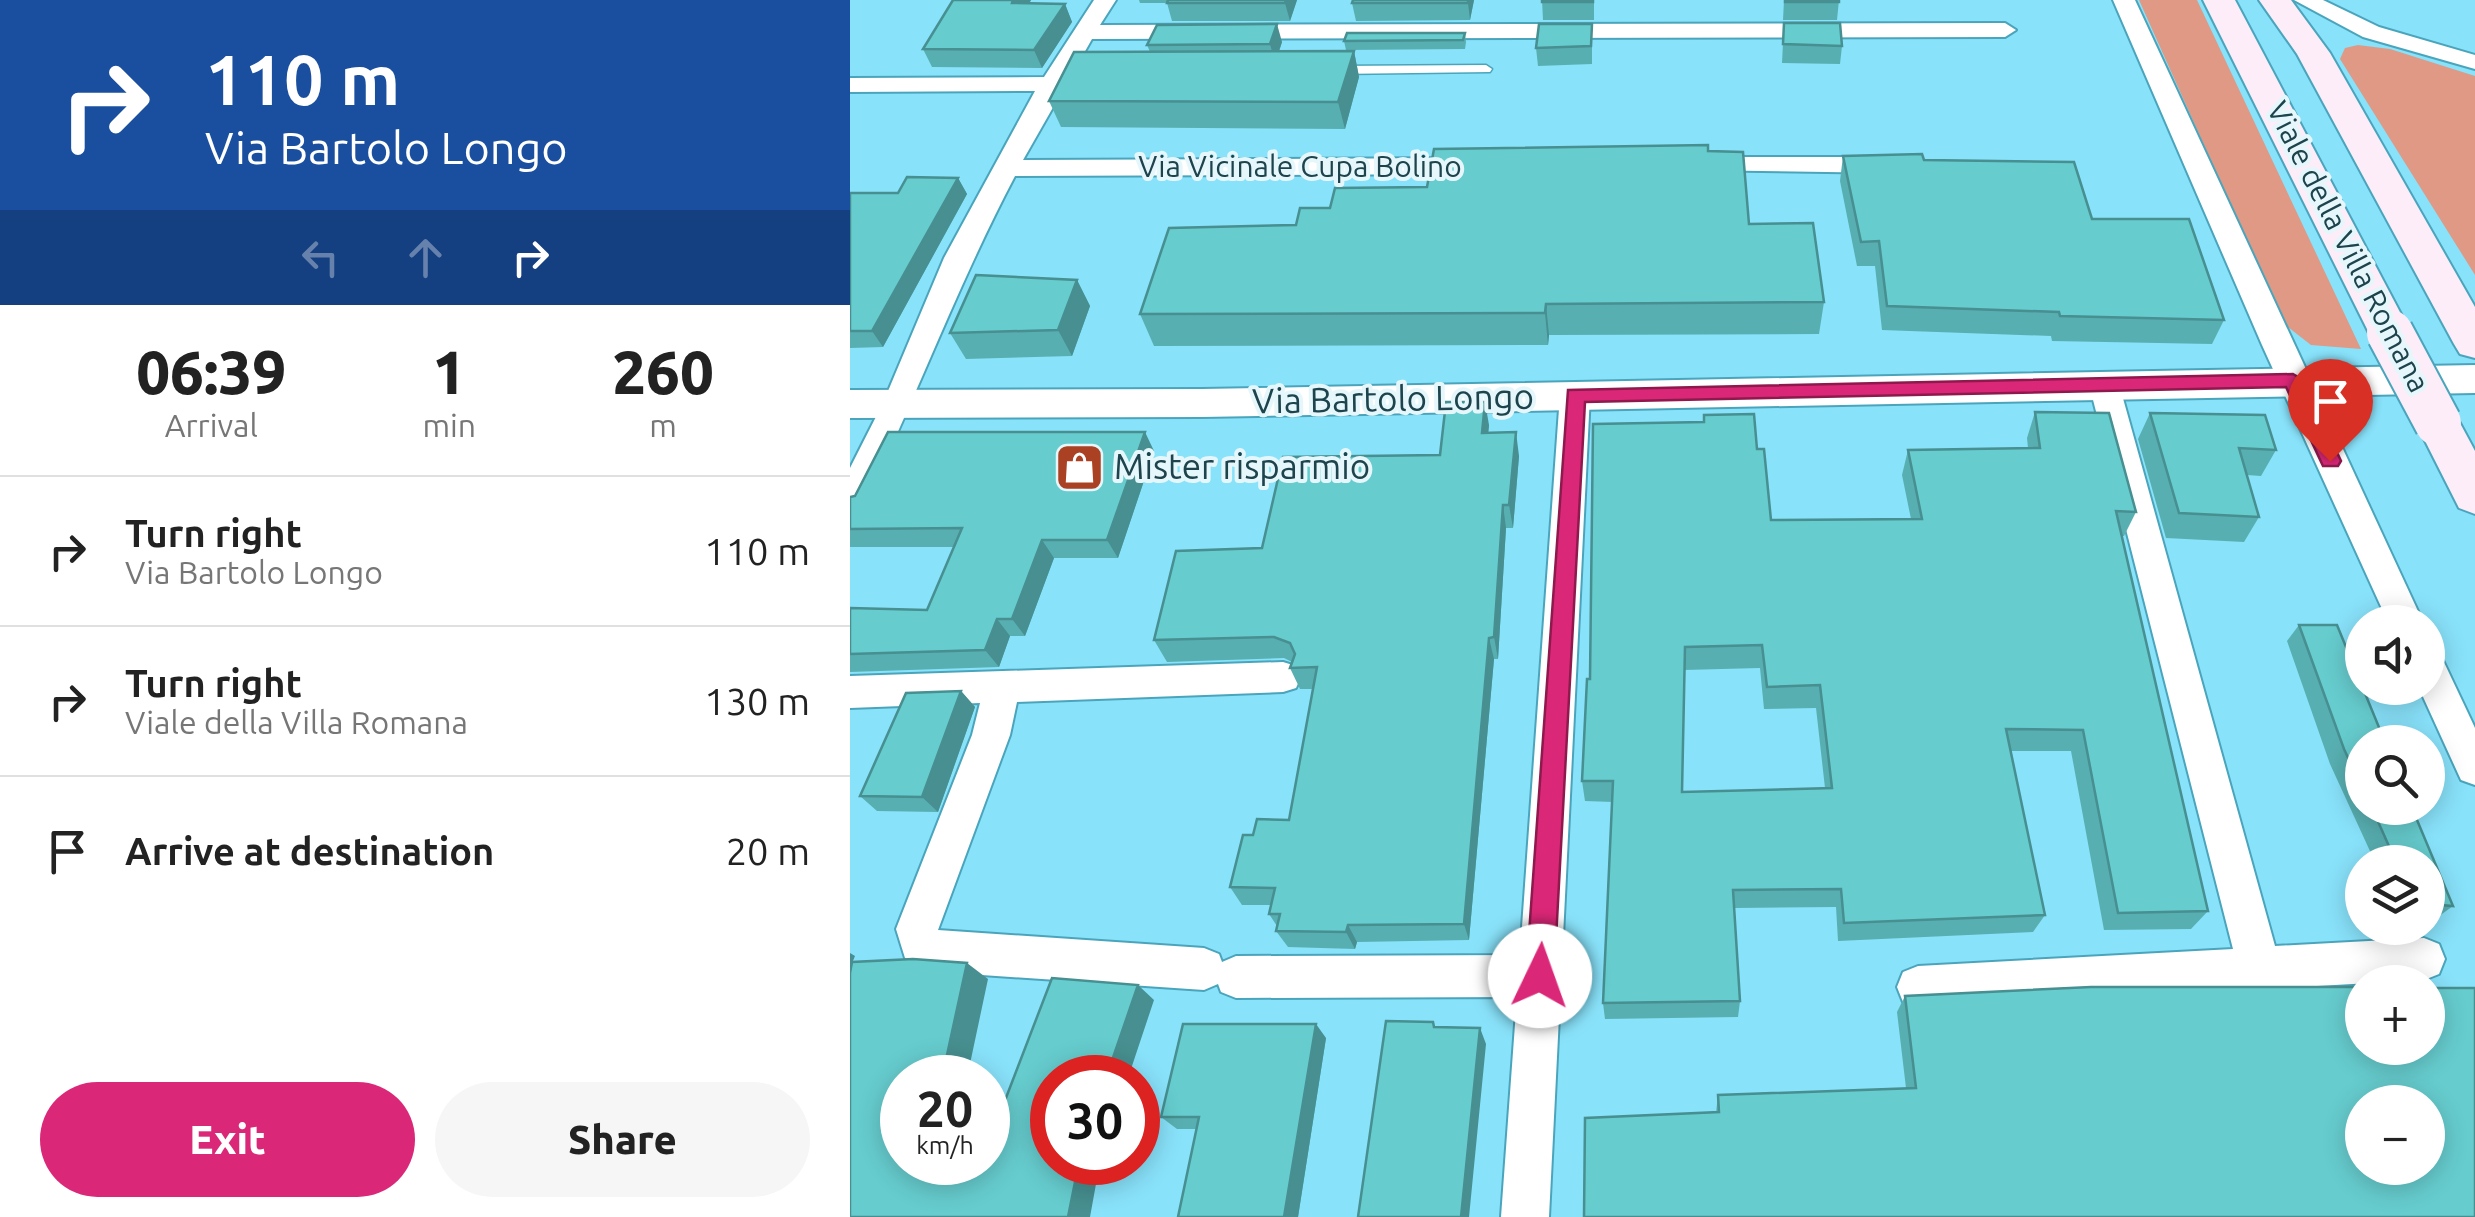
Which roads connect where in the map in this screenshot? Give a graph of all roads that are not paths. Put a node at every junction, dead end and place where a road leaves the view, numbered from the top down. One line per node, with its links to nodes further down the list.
1 (2124, 0): 21 (street)
2 (2219, 0): 26 (main road, Viale della Villa Romana, bridge)
3 (2275, 0): 9 (main road, Viale della Villa Romana)
4 (2305, 0): 8 (street)
5 (1094, 19): 6 (street); 7 (street); 13 (street)
6 (1973, 21)
7 (2005, 30)
8 (2371, 32): 9 (street); 10 (street)
9 (2314, 52): 19 (main road, Viale della Villa Romana)
10 (2475, 62)
11 (1486, 69): 12 (lane)
12 (1312, 70)
13 (1065, 75): 14 (street); 18 (street)
14 (850, 85)
15 (1914, 164): 17 (street)
16 (1500, 166): 18 (street, Via Vicinale Cupa Bolino)
17 (1678, 166)
18 (1007, 168): 24 (street)
19 (2472, 340)
20 (2475, 379): 21 (street, Via Bartolo Longo)
21 (2293, 380): 22 (street, Via Bartolo Longo); 28 (street)
22 (2104, 384): 23 (street, Via Bartolo Longo); 35 (street)
23 (1575, 395): 24 (street, Via Bartolo Longo); 36 (street)
24 (898, 403): 25 (street, Via Bartolo Longo); 27 (street)
25 (850, 404)
26 (2475, 496)
27 (850, 501)
28 (2398, 605)
29 (1282, 677): 30 (street)
30 (1002, 687): 31 (street); 36 (street)
31 (850, 692)
32 (2445, 704): 33 (street)
33 (2475, 768)
34 (2424, 959): 35 (street)
35 (2260, 969): 37 (street)
36 (1540, 976): 38 (street)
37 (1918, 987)
38 (1525, 1217)

